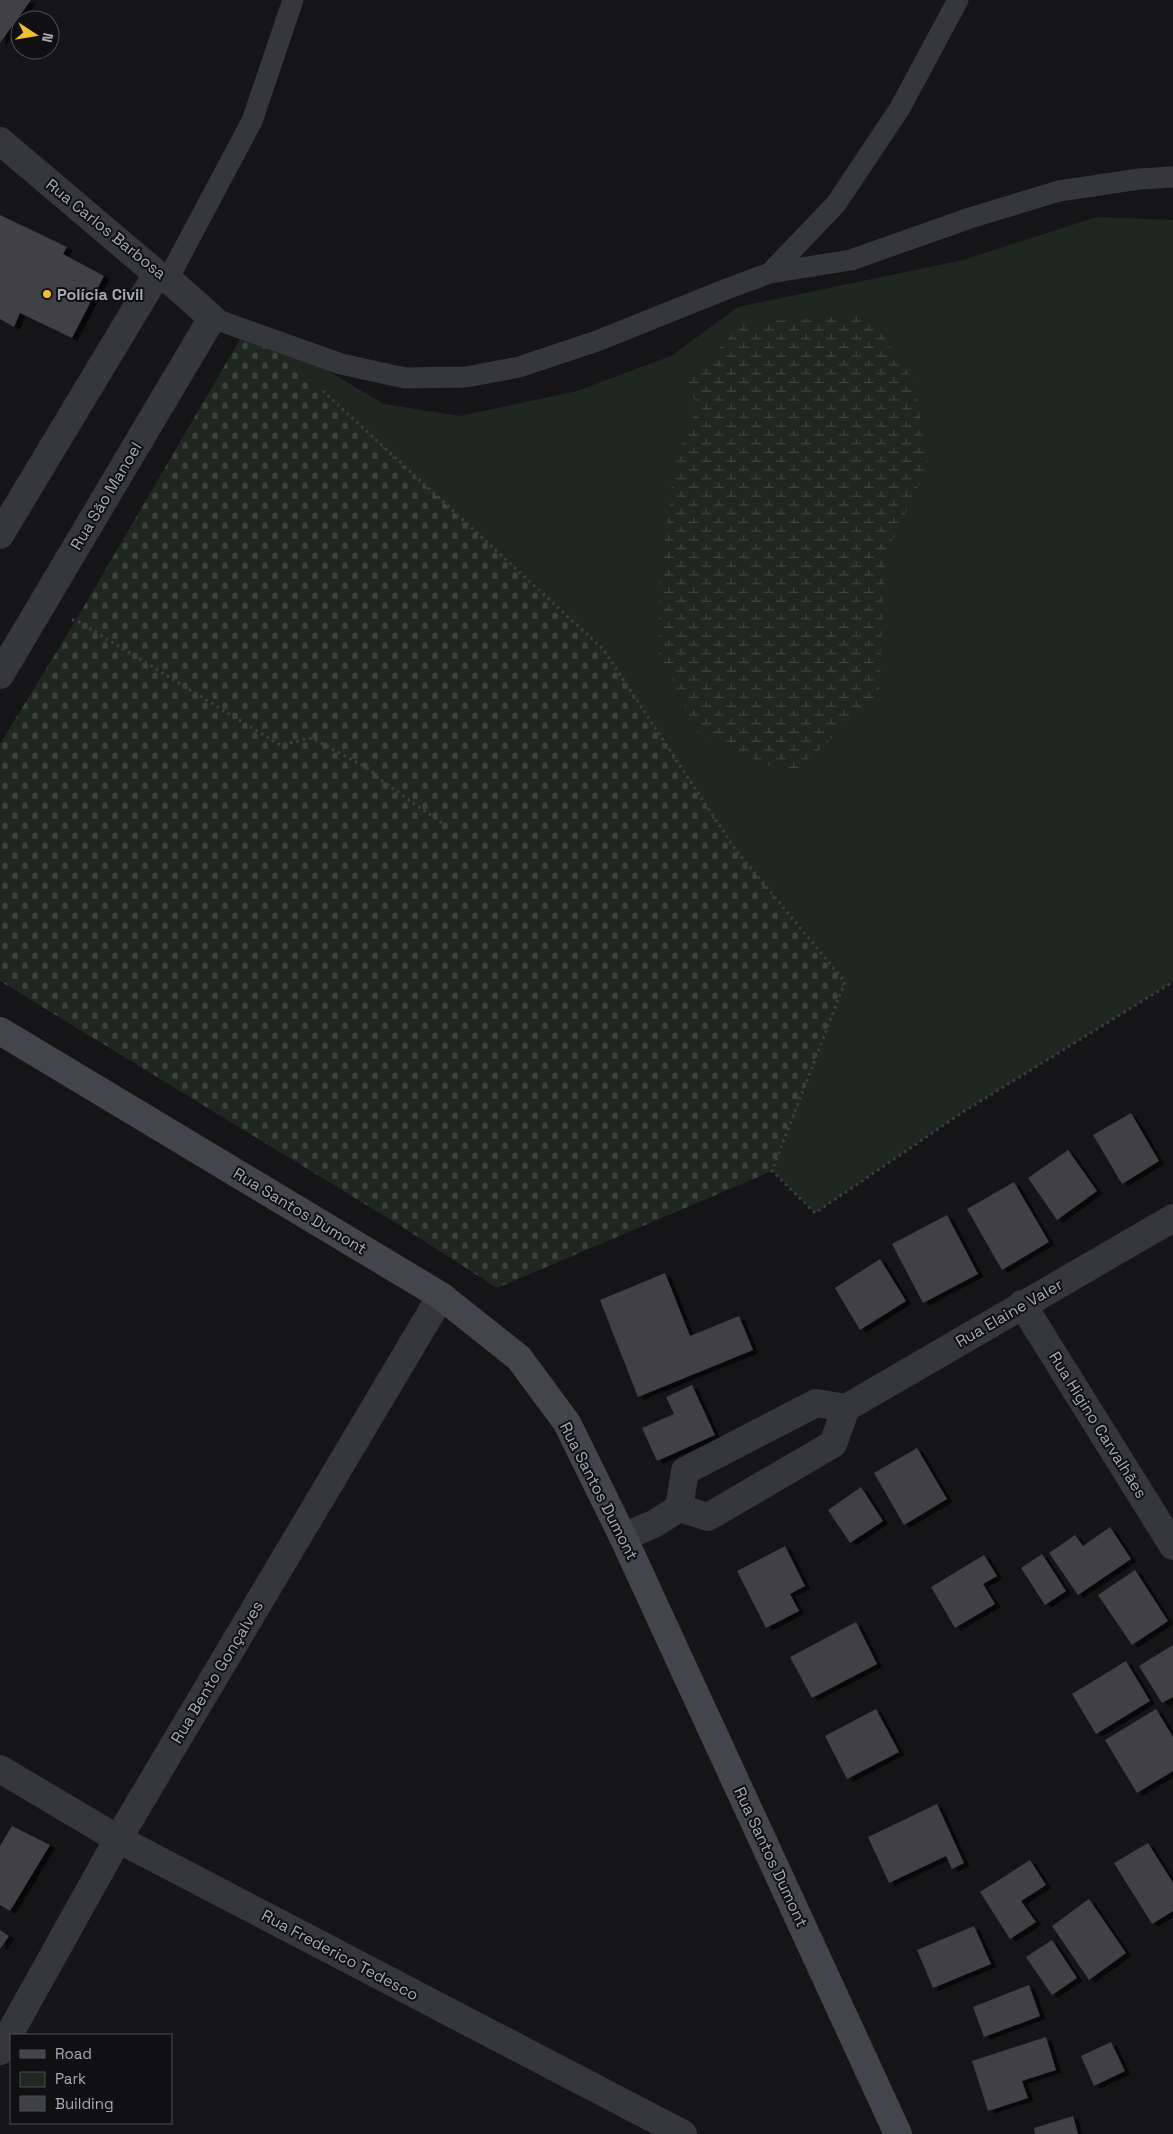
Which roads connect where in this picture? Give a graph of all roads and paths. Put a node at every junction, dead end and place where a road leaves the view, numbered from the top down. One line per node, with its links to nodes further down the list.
1 (293, 0): 6 (lane)
2 (958, 0): 5 (lane)
3 (0, 141): 6 (street, Rua Carlos Barbosa)
4 (1173, 176): 5 (lane)
5 (770, 273): 7 (lane)
6 (162, 276): 7 (street, Rua Carlos Barbosa); 9 (street)
7 (212, 318): 10 (street, Rua São Manoel)
8 (320, 389): 13 (path)
9 (0, 536)
10 (34, 618): 11 (street, Rua São Manoel); 12 (path)
11 (0, 675)
12 (449, 828)
13 (1173, 982)
14 (0, 1031): 16 (main road, Rua Santos Dumont)
15 (1173, 1218): 17 (street, Rua Elaine Valer)
16 (441, 1296): 20 (main road, Rua Santos Dumont); 23 (street, Rua Bento Gonçalves)
17 (1022, 1304): 18 (street, Rua Elaine Valer); 21 (street, Rua Higino Carvalhães)
18 (846, 1408): 19 (street); 19 (street)
19 (679, 1508): 20 (street)
20 (623, 1537): 26 (main road, Rua Santos Dumont)
21 (1173, 1546)
22 (0, 1769): 23 (street, Rua Frederico Tedesco)
23 (118, 1839): 24 (street, Rua Bento Gonçalves); 25 (street, Rua Frederico Tedesco)
24 (0, 2051)
25 (683, 2134)
26 (898, 2134)

